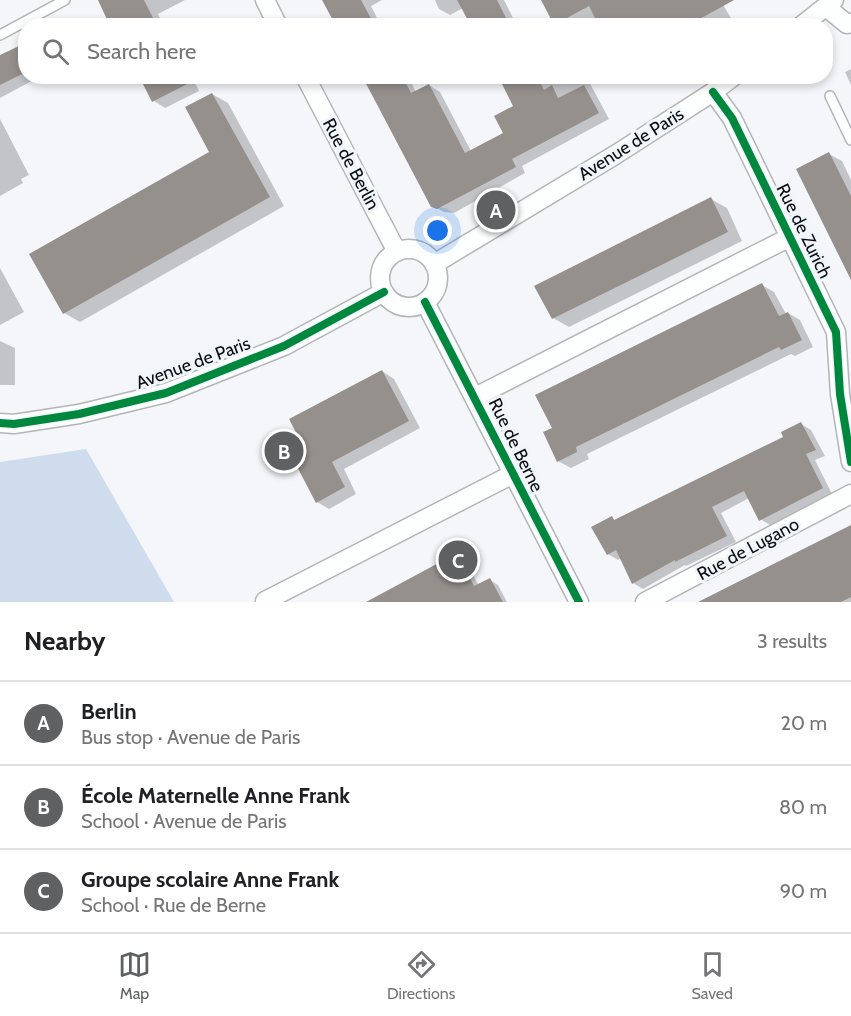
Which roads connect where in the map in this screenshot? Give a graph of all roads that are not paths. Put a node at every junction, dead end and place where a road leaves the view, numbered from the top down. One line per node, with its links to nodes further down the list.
1 (65, 0): 4 (lane)
2 (265, 0): 5 (street)
3 (830, 3): 6 (street); 7 (street)
4 (32, 18)
5 (275, 18)
6 (811, 18)
7 (851, 23)
8 (18, 25): 9 (lane)
9 (0, 35)
10 (309, 84): 16 (street, Rue de Berlin)
11 (724, 84): 12 (street, Avenue de Paris)
12 (713, 92): 15 (street, Rue de Zurich); 17 (street, Avenue de Paris)
13 (830, 96): 14 (lane)
14 (851, 140)
15 (790, 237): 20 (street, Rue de Zurich); 21 (street, Rue de Berne)
16 (397, 252): 17 (street); 18 (street)
17 (434, 264): 19 (street)
18 (384, 292): 19 (street); 22 (street, Avenue de Paris)
19 (425, 302): 21 (street, Rue de Berne)
20 (844, 328): 23 (street, Rue de Zurich)
21 (475, 397): 24 (street, Rue de Berne)
22 (0, 423)
23 (851, 462)
24 (513, 474): 26 (street, Rue de Berne); 27 (street, Rue de Berne)
25 (851, 494): 28 (street, Rue de Lugano)
26 (265, 601)
27 (579, 602)
28 (645, 602)

